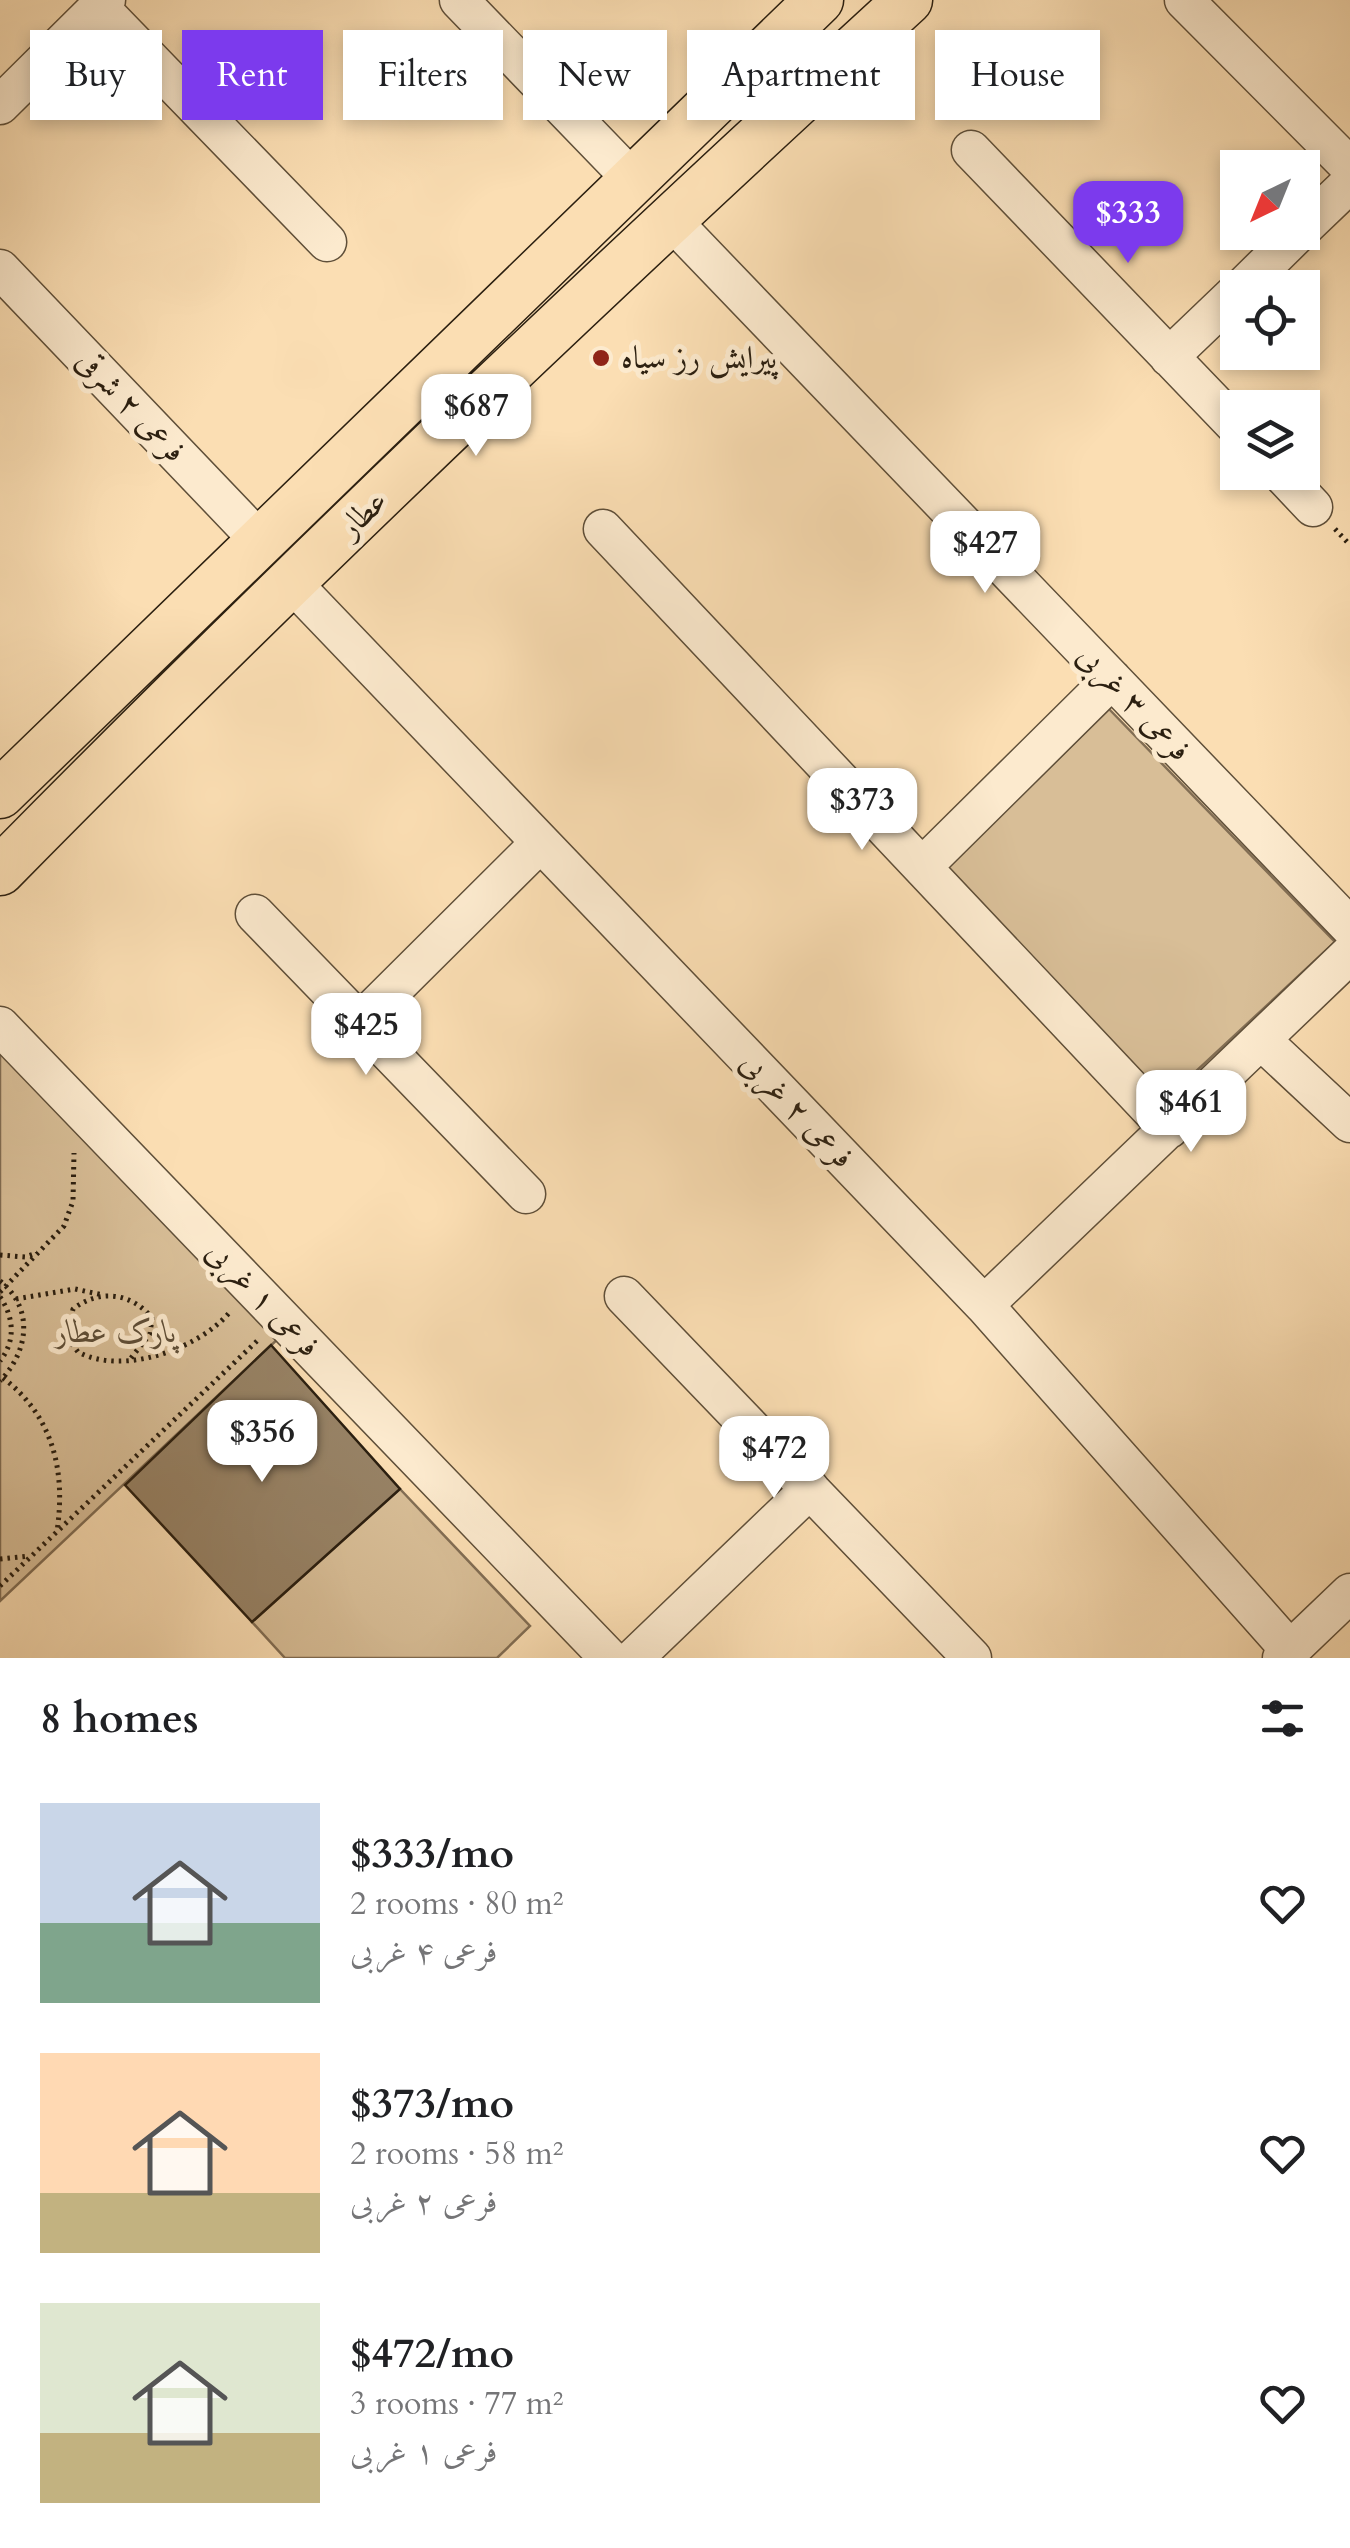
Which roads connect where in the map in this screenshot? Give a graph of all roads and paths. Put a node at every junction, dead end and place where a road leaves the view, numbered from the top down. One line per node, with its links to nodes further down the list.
1 (459, 0): 12 (street)
2 (823, 0): 6 (main road); 12 (main road, عطار)
3 (908, 0): 7 (main road, عطار)
4 (1184, 0): 11 (street)
5 (102, 4): 8 (street); 16 (street)
6 (852, 30)
7 (875, 30)
8 (0, 105)
9 (776, 120): 15 (main road, عطار)
10 (971, 150): 21 (street)
11 (1350, 168)
12 (633, 180): 26 (main road, عطار)
13 (1350, 183): 14 (street)
14 (1320, 212)
15 (669, 218): 27 (main road, عطار); 28 (street, فرعی ۳ غربی)
16 (327, 242)
17 (1281, 250): 19 (street)
18 (0, 269): 26 (street, فرعی ۲ شرقی)
19 (1260, 270)
20 (1220, 309): 21 (street)
21 (1169, 357): 22 (street)
22 (1220, 409)
23 (1297, 490): 24 (street)
24 (1313, 507)
25 (604, 529): 31 (street)
26 (261, 542): 29 (main road, عطار)
27 (292, 583): 30 (street, فرعی ۲ غربی); 32 (main road, عطار)
28 (1112, 679): 31 (street); 34 (street, فرعی ۳ غربی)
29 (0, 794)
30 (540, 842): 36 (street); 51 (street, فرعی ۲ غربی)
31 (922, 867): 40 (street)
32 (0, 871)
33 (254, 914): 36 (street)
34 (1350, 928)
35 (1350, 954): 38 (street)
36 (360, 1023): 42 (street)
37 (0, 1026): 64 (street, فرعی ۱ غربی)
38 (1261, 1040): 39 (street); 40 (street)
39 (1350, 1123)
40 (1169, 1129): 51 (street)
41 (73, 1138): 43 (path)
42 (526, 1194)
43 (44, 1248): 44 (path); 46 (path)
44 (0, 1255)
45 (0, 1280): 46 (path)
46 (8, 1287): 47 (path); 50 (path)
47 (0, 1294): 55 (path)
48 (106, 1296): 50 (path); 54 (path); 54 (path)
49 (624, 1296): 57 (street)
50 (16, 1299): 56 (path)
51 (984, 1305): 63 (street, فرعی ۲ غربی)
52 (230, 1313): 54 (path)
53 (258, 1341): 58 (path)
54 (131, 1358)
55 (0, 1362): 56 (path)
56 (4, 1377): 58 (path)
57 (810, 1490): 65 (street); 66 (street)
58 (57, 1531): 59 (path)
59 (32, 1556): 60 (path); 61 (path)
60 (0, 1559)
61 (0, 1586)
62 (1347, 1602): 63 (street)
63 (1286, 1654)
64 (609, 1658)
65 (634, 1658)
66 (972, 1658)

